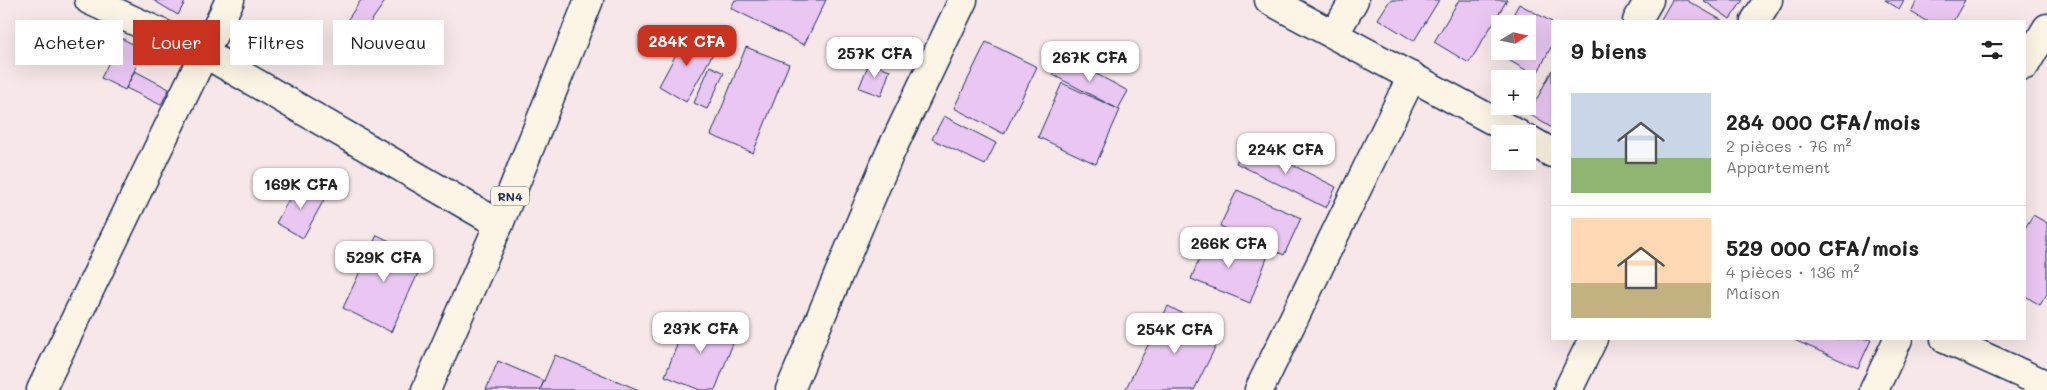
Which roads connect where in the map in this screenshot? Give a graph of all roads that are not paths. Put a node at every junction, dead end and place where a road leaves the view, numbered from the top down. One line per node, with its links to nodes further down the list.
1 (89, 0): 9 (main road)
2 (230, 0): 10 (main road)
3 (589, 0): 22 (main road, RN4)
4 (963, 0): 29 (main road)
5 (1269, 0): 14 (main road)
6 (1354, 0): 14 (main road)
7 (1649, 0): 11 (main road)
8 (1768, 0): 12 (main road)
9 (133, 20)
10 (220, 20)
11 (1638, 20)
12 (1756, 20)
13 (2047, 28): 16 (main road)
14 (1334, 35): 18 (main road)
15 (220, 62): 22 (main road)
16 (2026, 63)
17 (198, 65): 27 (main road)
18 (1412, 76): 19 (main road); 30 (main road)
19 (1502, 125)
20 (1536, 143): 21 (main road)
21 (1551, 151)
22 (499, 224): 28 (main road, RN4)
23 (1593, 340): 31 (main road)
24 (1898, 340): 32 (main road)
25 (1947, 340): 26 (main road)
26 (2047, 386)
27 (41, 390)
28 (426, 390)
29 (790, 390)
30 (1260, 390)
31 (1568, 390)
32 (1874, 390)

